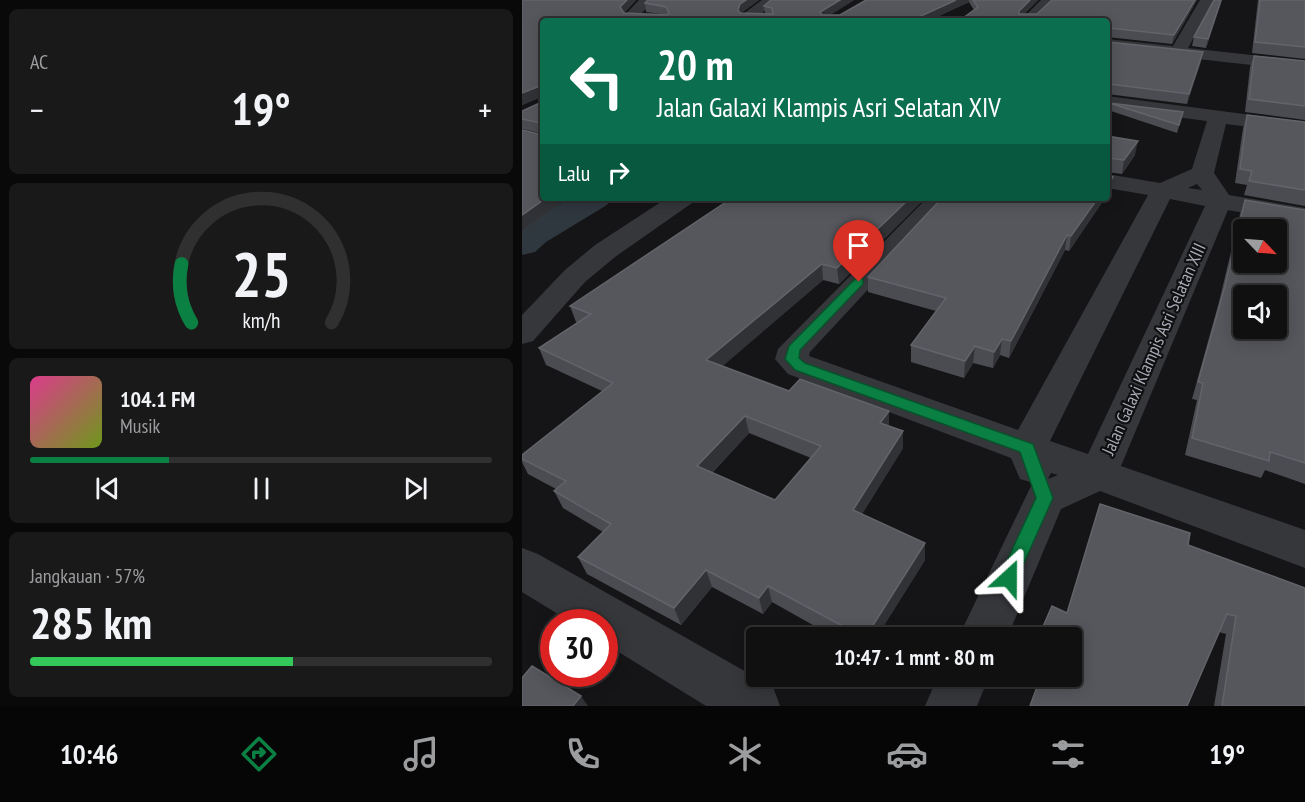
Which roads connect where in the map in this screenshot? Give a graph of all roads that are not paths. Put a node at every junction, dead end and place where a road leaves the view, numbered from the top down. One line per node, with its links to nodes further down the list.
1 (647, 0): 6 (street)
2 (771, 0): 7 (street)
3 (1207, 0): 10 (street)
4 (1029, 1): 5 (street)
5 (1047, 2): 8 (street)
6 (644, 18)
7 (752, 18)
8 (1030, 18)
9 (1110, 44): 10 (street)
10 (1178, 52): 11 (street)
11 (1305, 66)
12 (1110, 87): 14 (street)
13 (1110, 102): 15 (street)
14 (1305, 112)
15 (1218, 117): 16 (street); 17 (street)
16 (1305, 129)
17 (1202, 173): 19 (street); 22 (street)
18 (1110, 182): 19 (street)
19 (1162, 191): 22 (street); 25 (street)
20 (678, 201): 24 (street)
21 (938, 201): 25 (street)
22 (1220, 201): 23 (street); 26 (street, Jalan Galaxi Klampis Asri Selatan XIII)
23 (1305, 216)
24 (522, 334)
25 (1027, 448): 26 (street); 27 (street)
26 (1098, 475): 27 (street, Jalan Galaxi Klampis Asri Selatan XIII); 28 (street)
27 (1045, 498): 30 (street)
28 (1305, 549)
29 (522, 568): 32 (street)
30 (987, 627)
31 (959, 687): 33 (street)
32 (754, 706)
33 (951, 706)

